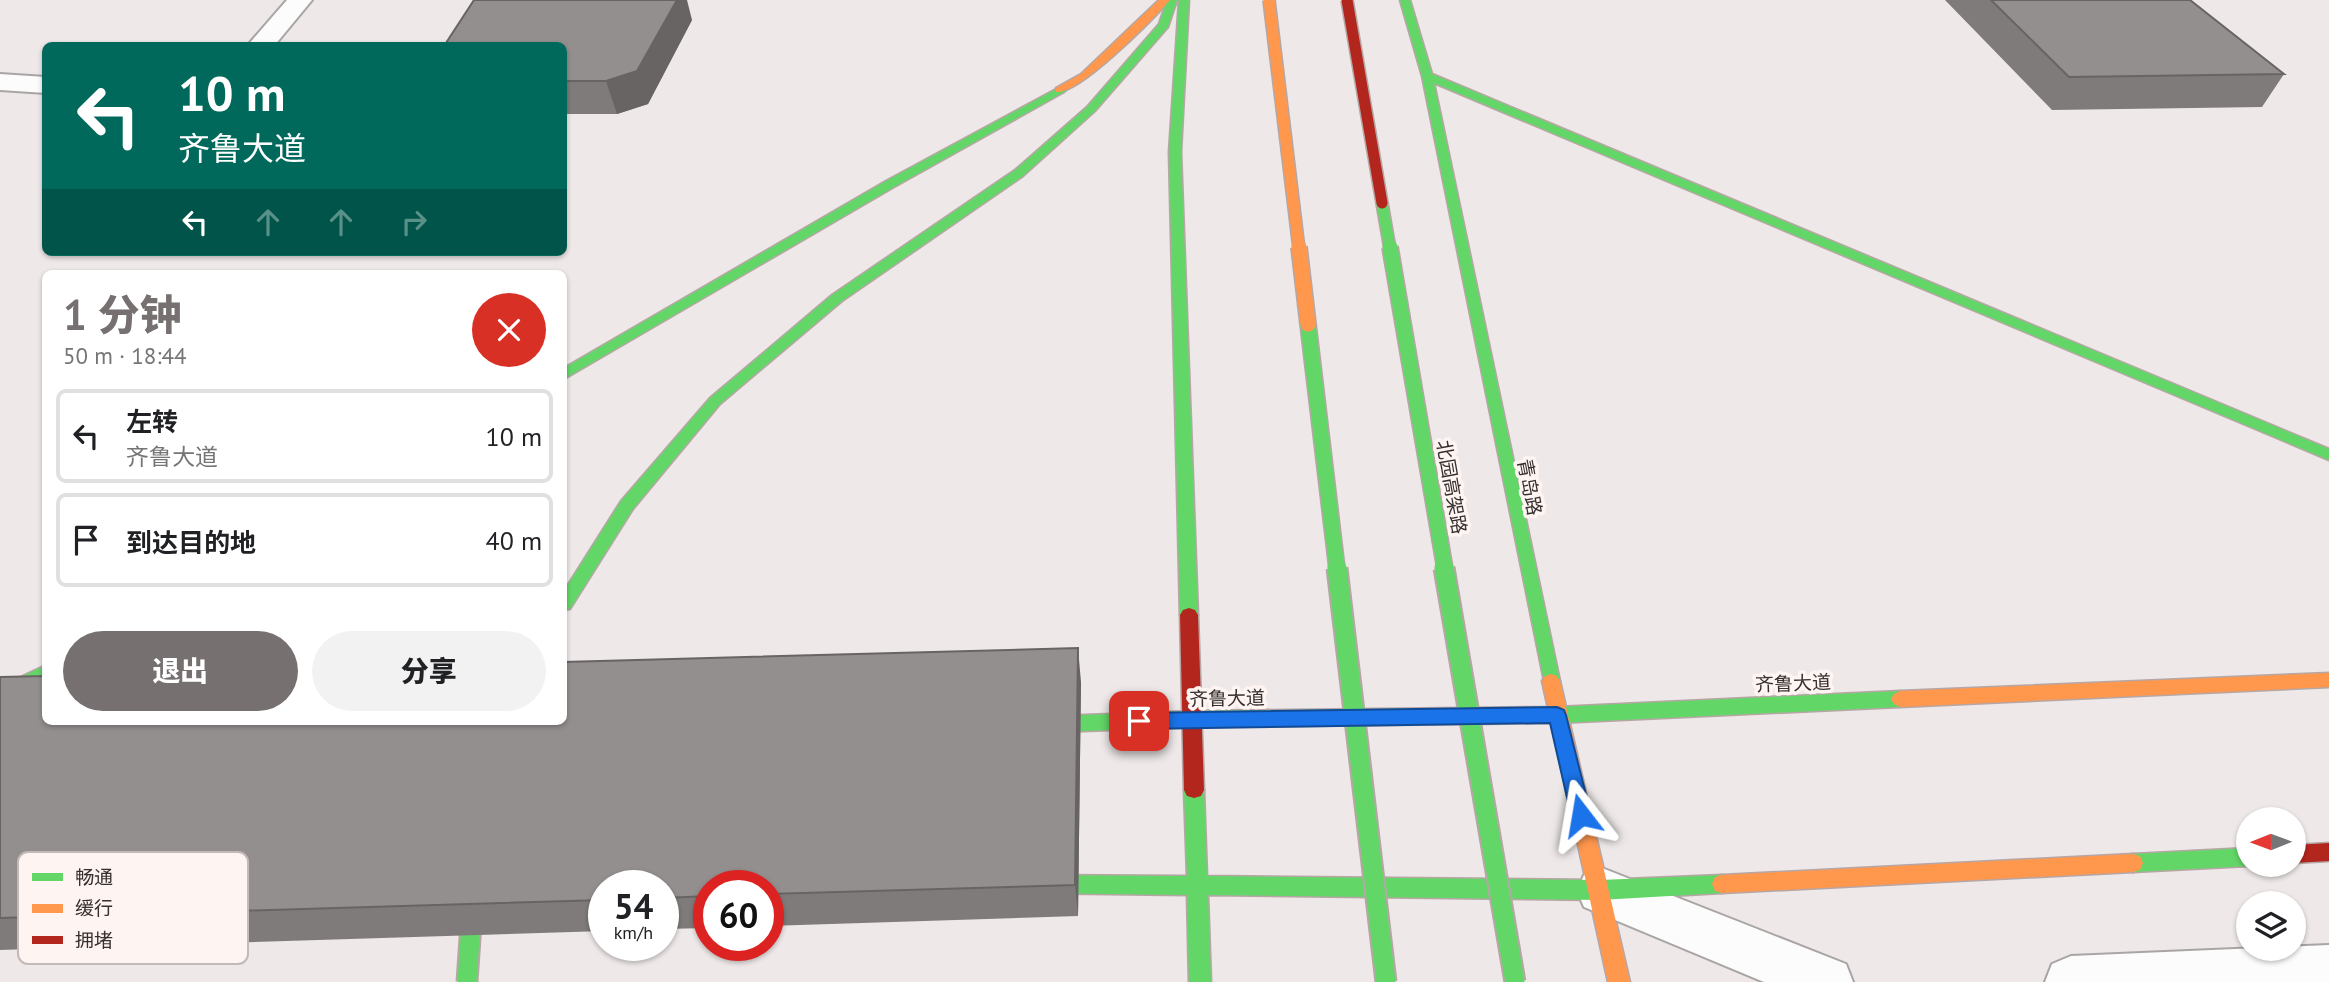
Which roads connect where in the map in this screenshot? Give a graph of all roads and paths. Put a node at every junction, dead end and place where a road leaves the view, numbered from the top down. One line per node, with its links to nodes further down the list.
1 (300, 0): 8 (street)
2 (1165, 0): 12 (main road)
3 (1172, 0): 14 (main road)
4 (1184, 0): 19 (main road)
5 (1269, 0): 33 (main road, bridge)
6 (1347, 0): 34 (main road, 北园高架路, bridge)
7 (1405, 0): 9 (main road, 青岛路)
8 (263, 42)
9 (1426, 76): 13 (main road); 18 (main road, 青岛路)
10 (0, 82): 11 (street)
11 (42, 85)
12 (567, 372)
13 (2329, 455)
14 (567, 599)
15 (42, 674): 17 (main road)
16 (2329, 680): 18 (main road, 齐鲁大道)
17 (0, 696)
18 (1557, 715): 19 (main road, 齐鲁大道); 27 (main road, 青岛路)
19 (1192, 719): 20 (main road, 齐鲁大道); 26 (main road)
20 (1019, 725)
21 (2329, 852): 22 (main road)
22 (2306, 853)
23 (2236, 858): 27 (main road)
24 (481, 869): 31 (main road, bridge)
25 (1015, 884): 26 (main road)
26 (1197, 888): 27 (main road); 32 (main road)
27 (1600, 890): 35 (main road, 青岛路); 36 (street)
28 (494, 899): 29 (main road)
29 (452, 901)
30 (2329, 970): 37 (street)
31 (467, 982)
32 (1200, 982)
33 (1386, 982)
34 (1515, 982)
35 (1619, 982)
36 (1827, 982)
37 (2071, 982)

